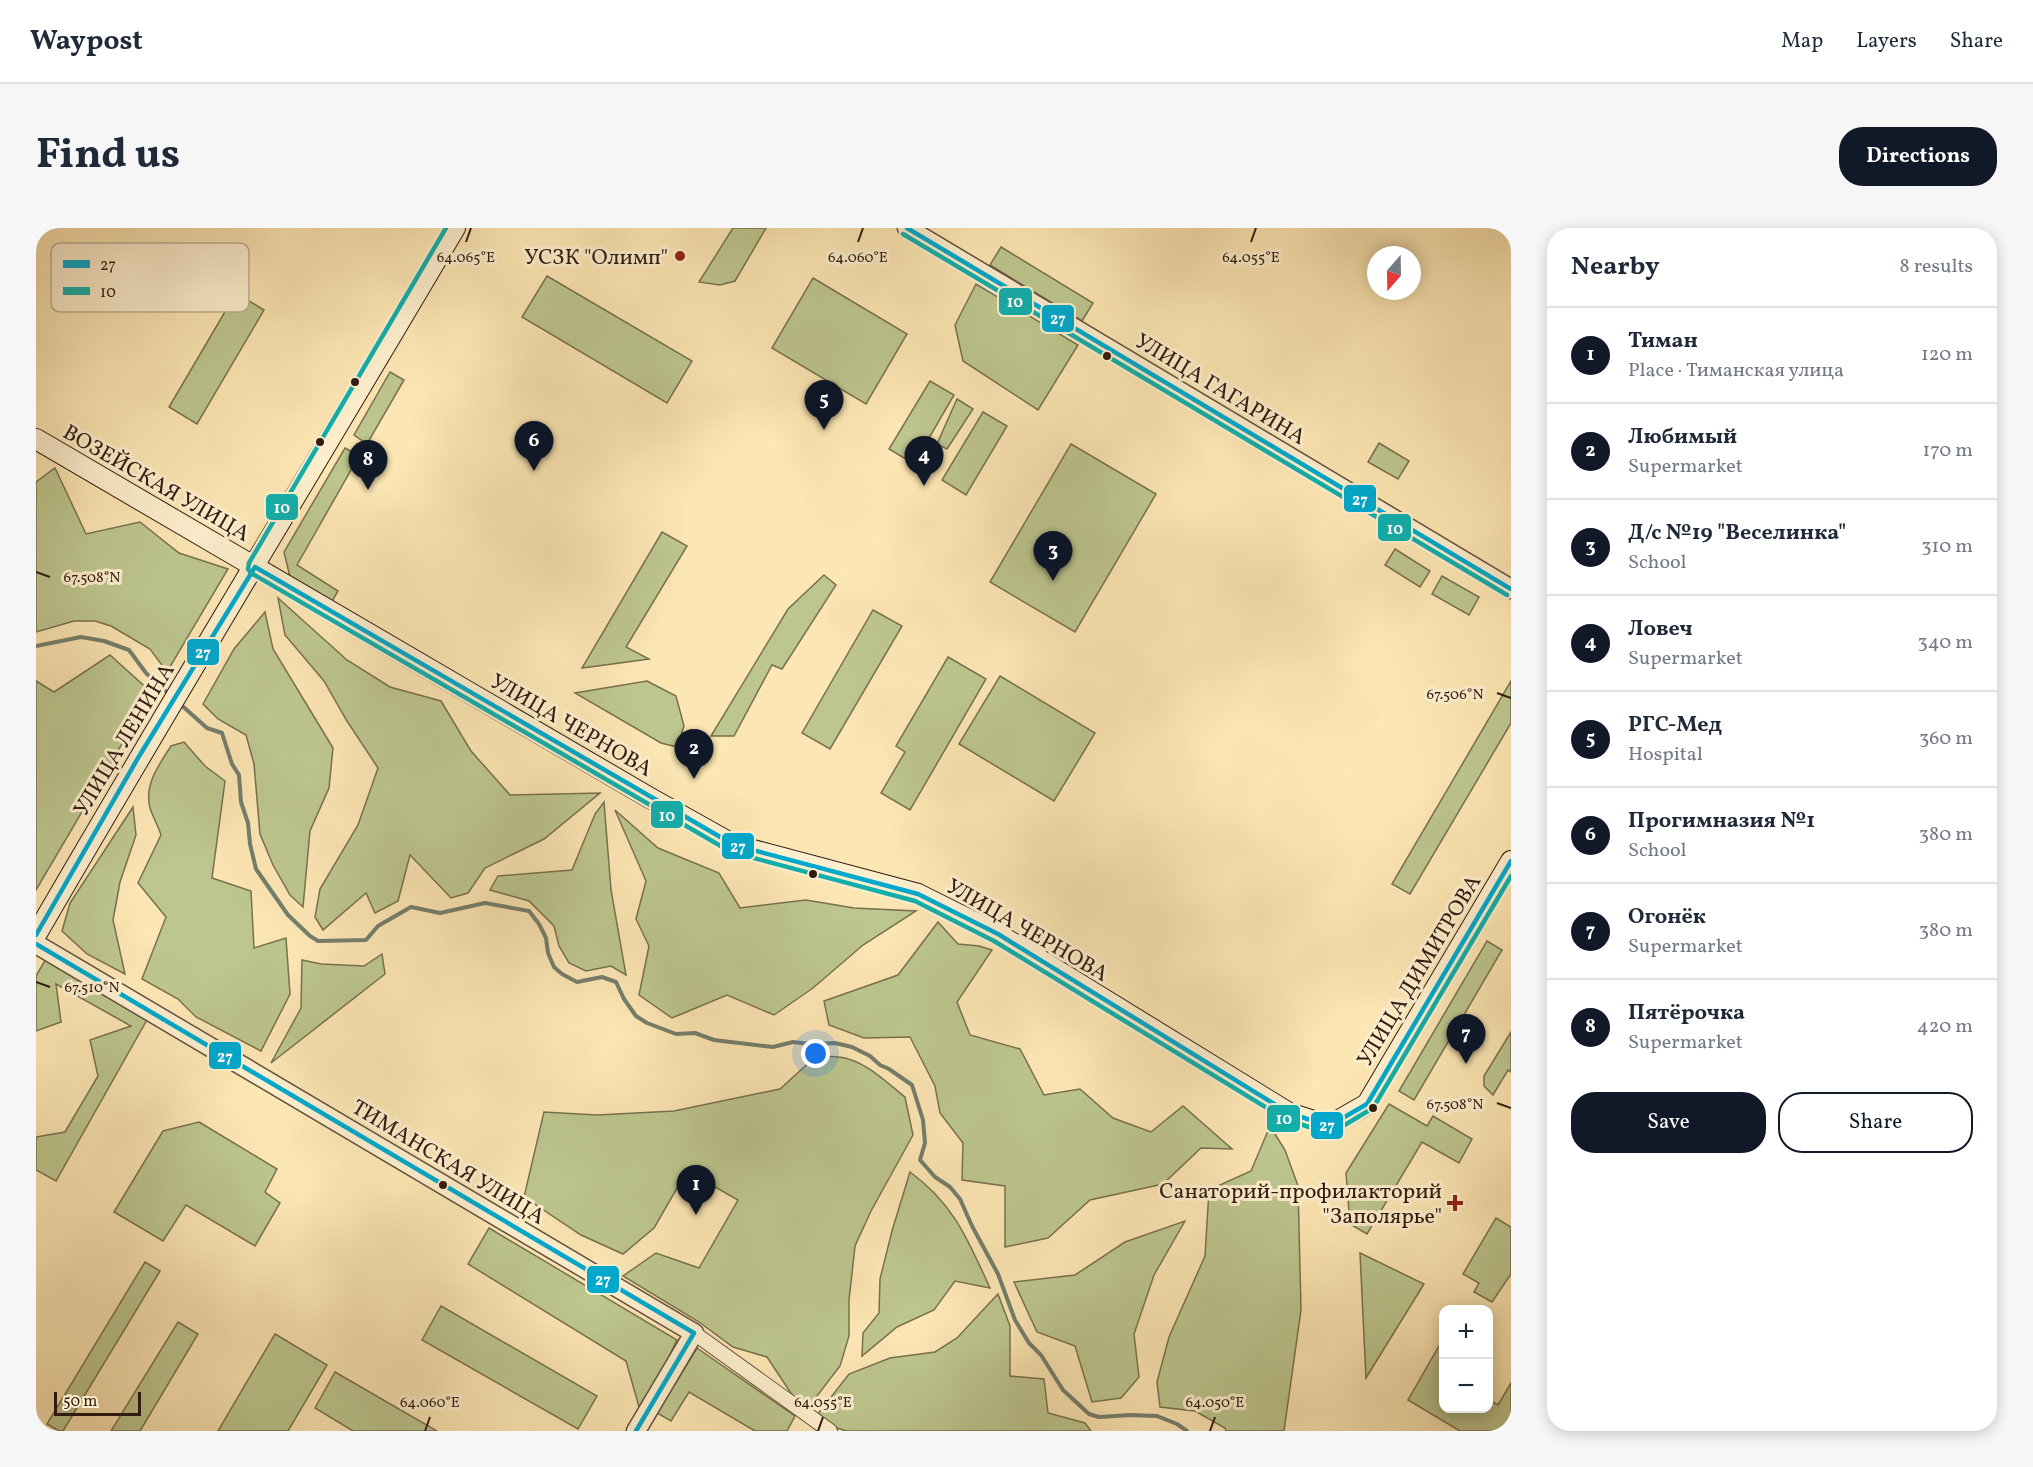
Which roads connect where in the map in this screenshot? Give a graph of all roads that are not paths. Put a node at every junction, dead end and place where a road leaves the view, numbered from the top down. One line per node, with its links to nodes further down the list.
1 (454, 228): 4 (main road, УЛИЦА ЛЕНИНА)
2 (907, 228): 5 (street, УЛИЦА ГАГАРИНА)
3 (36, 439): 4 (main road, ВОЗЕЙСКАЯ УЛИЦА)
4 (255, 567): 7 (main road, УЛИЦА ЛЕНИНА); 9 (main road, УЛИЦА ЧЕРНОВА)
5 (1511, 589)
6 (1511, 861): 9 (main road, УЛИЦА ДИМИТРОВА)
7 (36, 935)
8 (36, 944): 10 (street, ТИМАНСКАЯ УЛИЦА)
9 (1367, 1104)
10 (694, 1334): 11 (street); 12 (street, ТИМАНСКАЯ УЛИЦА)
11 (636, 1431)
12 (830, 1431)

